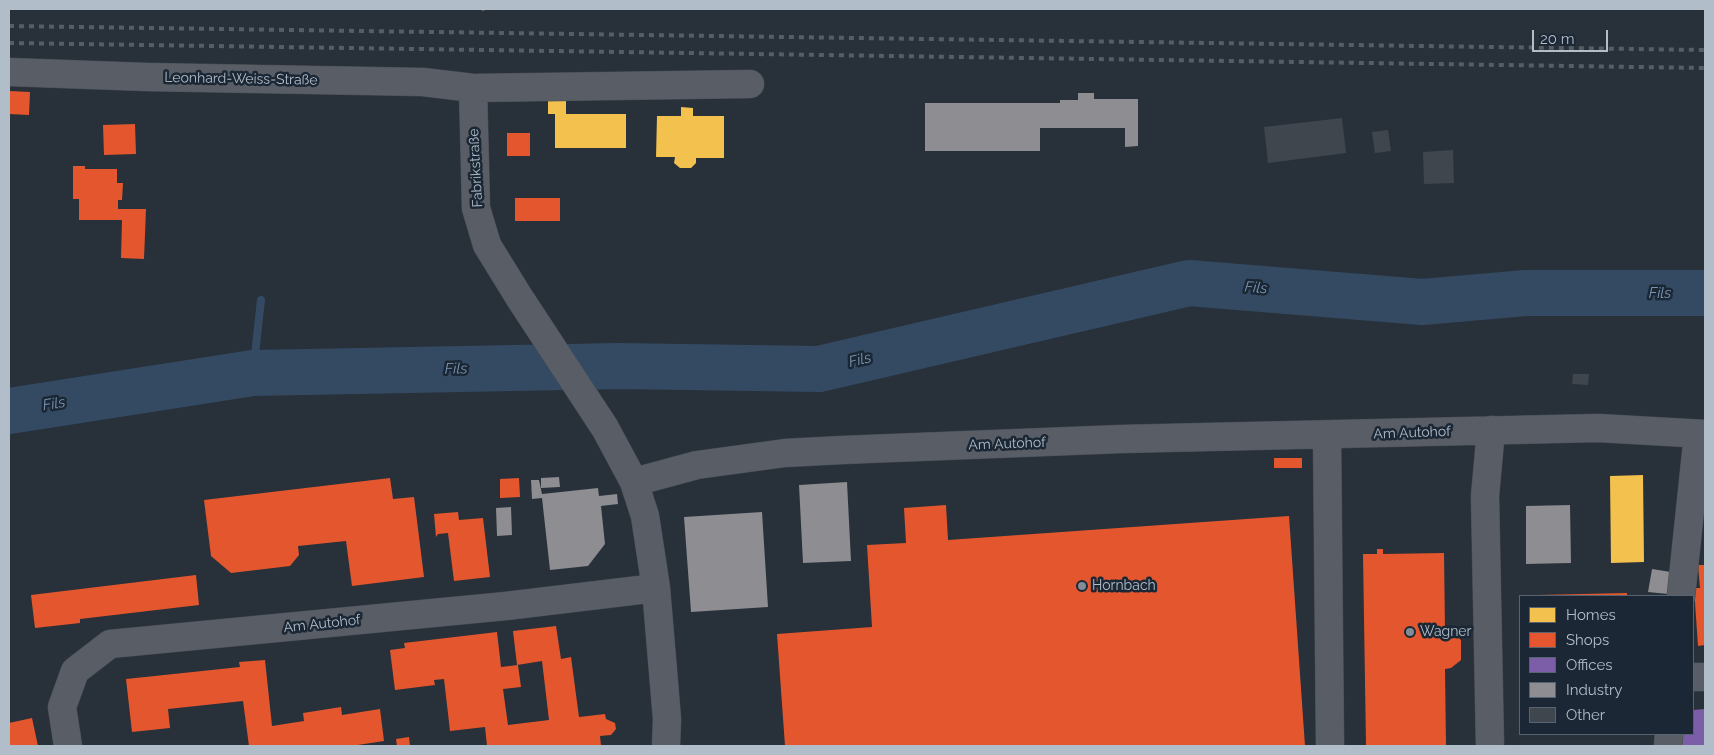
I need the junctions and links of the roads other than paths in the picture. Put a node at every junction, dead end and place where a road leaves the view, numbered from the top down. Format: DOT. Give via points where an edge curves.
graph roads {
  1 [pos="9,72"];
  2 [pos="750,84"];
  3 [pos="472,88"];
  4 [pos="1491,430"];
  5 [pos="1702,434"];
  6 [pos="1327,435"];
  7 [pos="634,482"];
  8 [pos="656,588"];
  9 [pos="1681,595"];
  10 [pos="68,746"];
  11 [pos="666,746"];
  12 [pos="1330,746"];
  13 [pos="1490,746"];
  1 -- 3 [label="street, Leonhard-Weiss-Straße" via="423,82"];
  2 -- 3 [label="street"];
  3 -- 7 [label="street, Fabrikstraße" via="476,208 487,245 605,428"];
  4 -- 5 [label="street, Am Autohof" via="1598,428"];
  4 -- 6 [label="street, Am Autohof"];
  4 -- 13 [label="street" via="1486,496"];
  5 -- 9 [label="street"];
  6 -- 7 [label="street, Am Autohof" via="1121,439 785,453 697,465"];
  6 -- 12 [label="street"];
  7 -- 8 [label="street" via="645,516"];
  8 -- 10 [label="street, Am Autohof" via="506,606 110,644 75,671 62,707"];
  8 -- 11 [label="street" via="667,719"];
}
